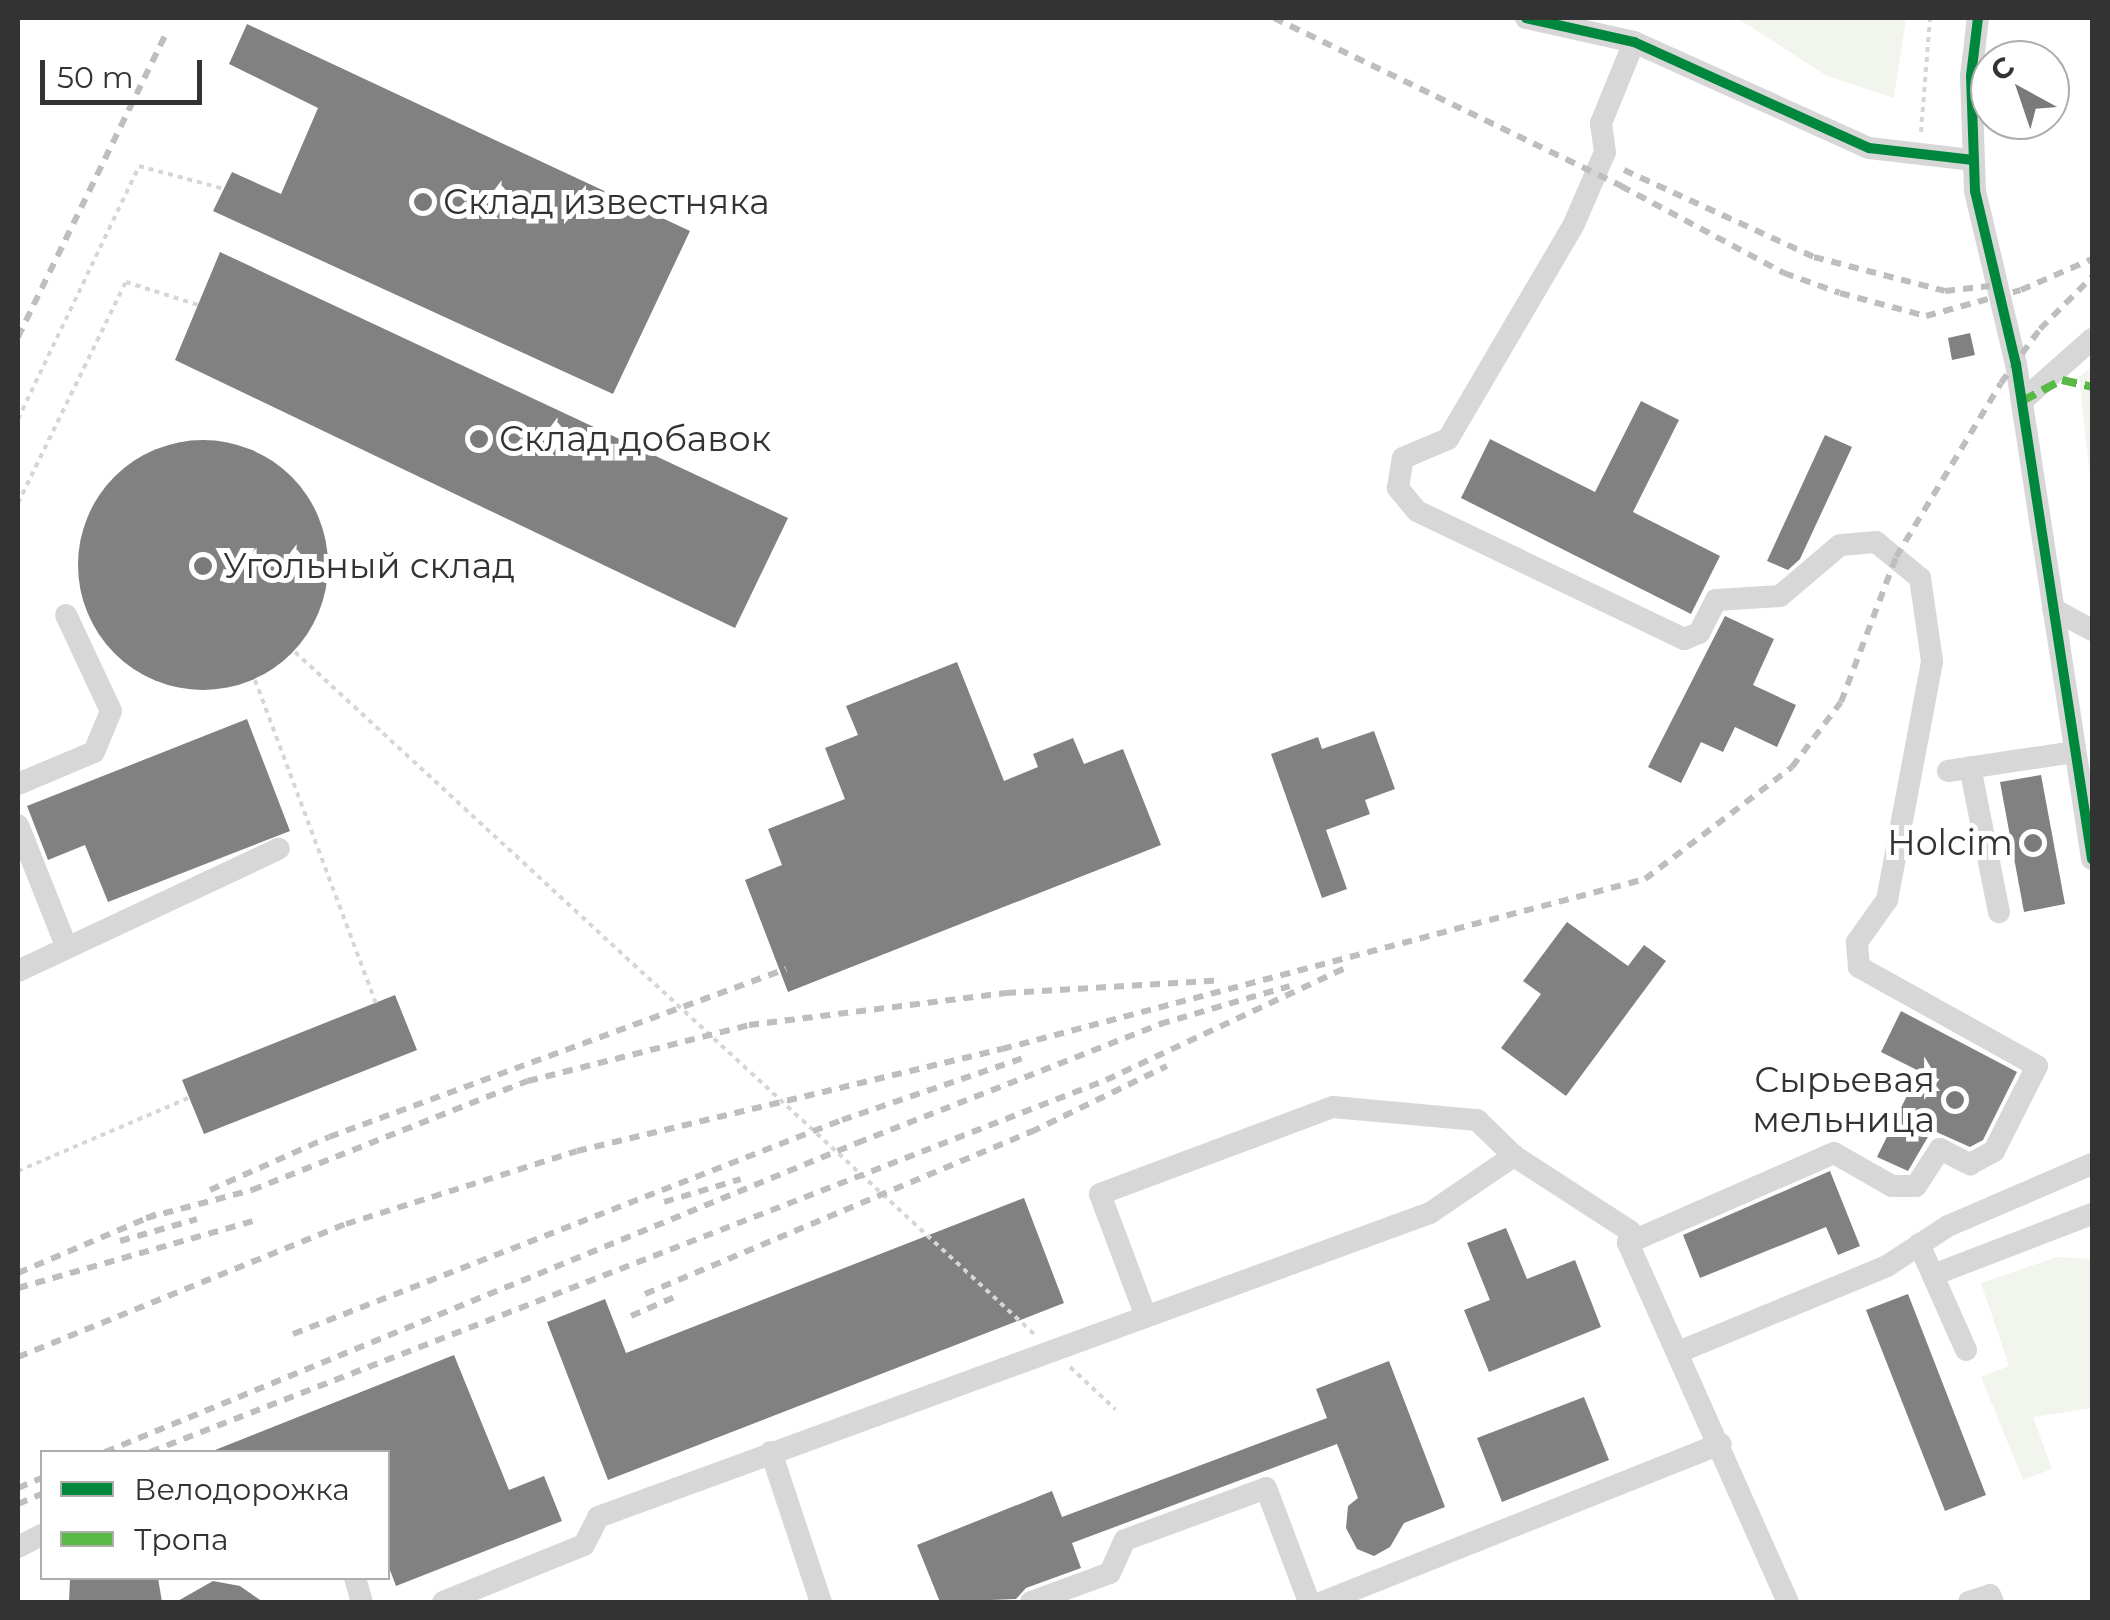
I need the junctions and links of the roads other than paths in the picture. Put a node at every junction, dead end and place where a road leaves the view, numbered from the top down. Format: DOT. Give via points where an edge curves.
graph roads {
  1 [pos="1526,18"];
  2 [pos="1978,18"];
  3 [pos="1634,42"];
  4 [pos="1972,160"];
  5 [pos="2092,339"];
  6 [pos="2022,401"];
  7 [pos="2053,609"];
  8 [pos="66,615"];
  9 [pos="2092,630"];
  10 [pos="2074,752"];
  11 [pos="18,784"];
  12 [pos="2088,810"];
  13 [pos="18,825"];
  14 [pos="278,849"];
  15 [pos="2092,859"];
  16 [pos="1998,912"];
  17 [pos="67,948"];
  18 [pos="18,970"];
  19 [pos="1514,1156"];
  20 [pos="2092,1164"];
  21 [pos="2092,1214"];
  22 [pos="1628,1242"];
  23 [pos="1919,1244"];
  24 [pos="1933,1275"];
  25 [pos="1146,1314"];
  26 [pos="1966,1350"];
  27 [pos="1681,1351"];
  28 [pos="1720,1444"];
  29 [pos="771,1452"];
  30 [pos="443,1602"];
  31 [pos="821,1602"];
  32 [pos="1032,1602"];
  33 [pos="1310,1602"];
  34 [pos="1323,1602"];
  35 [pos="1788,1602"];
  36 [pos="1969,1602"];
  37 [pos="1993,1602"];
  1 -- 3 [label="street"];
  2 -- 4 [label="street"];
  3 -- 4 [label="street" via="1869,148"];
  3 -- 22 [label="street" via="1601,122 1604,152 1574,224 1448,439 1403,458 1398,488 1417,511 1684,639 1699,633 1716,600 1780,596 1840,544 1876,542 1920,578 1932,660 1887,900 1857,942 1859,967 2037,1066 1994,1152 1970,1164 1940,1149 1916,1186 1892,1186 1834,1152"];
  4 -- 6 [label="street" via="1982,242"];
  5 -- 6 [label="street"];
  6 -- 7 [label="street"];
  7 -- 9 [label="street"];
  7 -- 10 [label="street"];
  8 -- 11 [label="street" via="111,711 94,752"];
  10 -- 12 [label="street"];
  10 -- 16 [label="street" via="1959,769"];
  12 -- 15 [label="street"];
  13 -- 17 [label="street"];
  14 -- 17 [label="street"];
  17 -- 18 [label="street"];
  19 -- 22 [label="street" via="1630,1230"];
  19 -- 25 [label="street" via="1430,1213"];
  19 -- 25 [label="street" via="1477,1120 1333,1107 1100,1194"];
  20 -- 23 [label="street"];
  21 -- 24 [label="street"];
  22 -- 27 [label="street"];
  23 -- 24 [label="street"];
  23 -- 27 [label="street" via="1887,1266"];
  24 -- 26 [label="street"];
  25 -- 29 [label="street"];
  27 -- 28 [label="street"];
  28 -- 34 [label="street"];
  28 -- 35 [label="street"];
  29 -- 30 [label="street" via="598,1517 584,1546"];
  29 -- 31 [label="street"];
  32 -- 33 [label="street" via="1110,1573 1124,1540 1266,1488"];
  36 -- 37 [label="street" via="1990,1595"];
}
